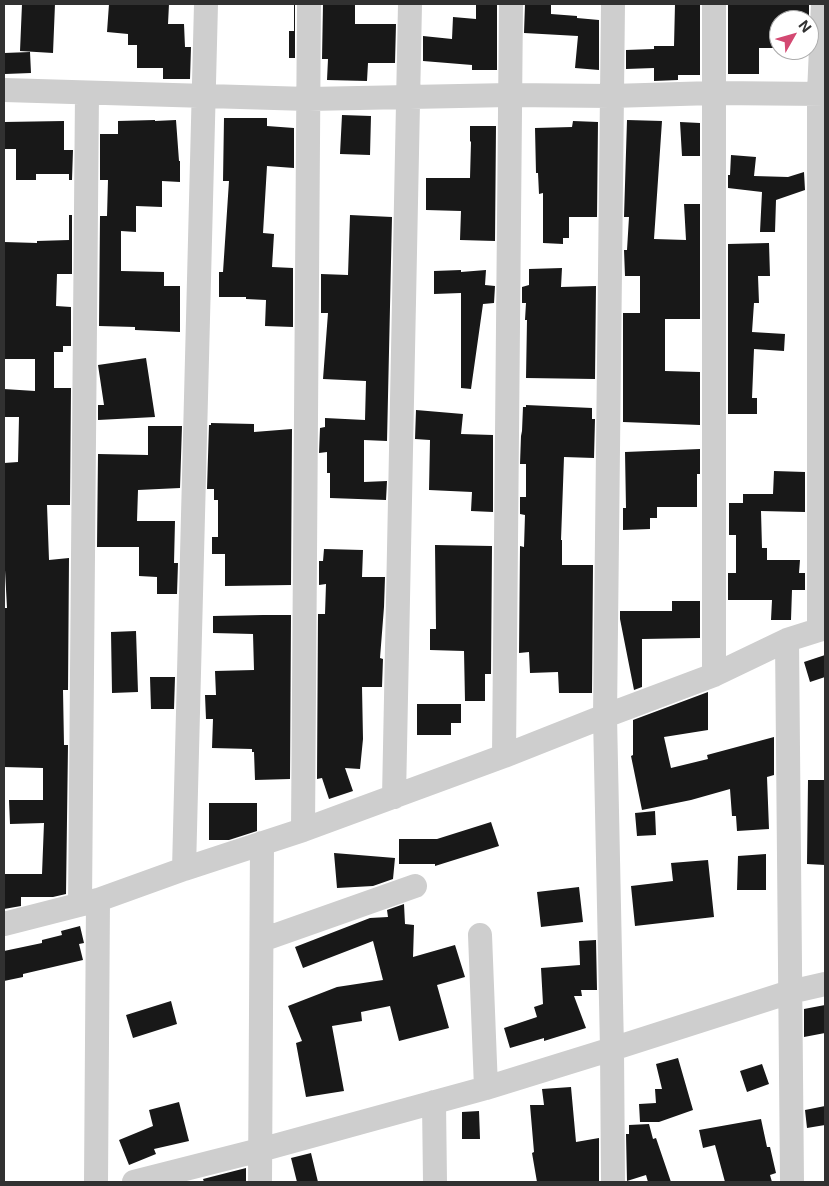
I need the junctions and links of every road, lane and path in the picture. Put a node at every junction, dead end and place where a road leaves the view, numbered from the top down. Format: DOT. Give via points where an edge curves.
graph roads {
  1 [pos="206,4"];
  2 [pos="309,4"];
  3 [pos="410,4"];
  4 [pos="511,4"];
  5 [pos="613,4"];
  6 [pos="714,4"];
  7 [pos="823,4"];
  8 [pos="4,90"];
  9 [pos="87,93"];
  10 [pos="714,93"];
  11 [pos="822,94"];
  12 [pos="510,95"];
  13 [pos="204,96"];
  14 [pos="611,96"];
  15 [pos="408,97"];
  16 [pos="308,99"];
  17 [pos="822,629"];
  18 [pos="787,640"];
  19 [pos="714,675"];
  20 [pos="605,716"];
  21 [pos="504,756"];
  22 [pos="394,796"];
  23 [pos="303,830"];
  24 [pos="262,843"];
  25 [pos="184,869"];
  26 [pos="415,886"];
  27 [pos="89,902"];
  28 [pos="4,924"];
  29 [pos="480,935"];
  30 [pos="262,940"];
  31 [pos="825,984"];
  32 [pos="790,992"];
  33 [pos="612,1049"];
  34 [pos="486,1088"];
  35 [pos="434,1102"];
  36 [pos="260,1150"];
  37 [pos="96,1182"];
  38 [pos="134,1182"];
  39 [pos="260,1182"];
  40 [pos="435,1182"];
  41 [pos="613,1182"];
  42 [pos="792,1182"];
  1 -- 13 [label="street"];
  2 -- 16 [label="street"];
  3 -- 15 [label="street"];
  4 -- 12 [label="street"];
  5 -- 14 [label="street"];
  6 -- 10 [label="street"];
  7 -- 11 [label="street"];
  8 -- 9 [label="street"];
  9 -- 13 [label="street"];
  9 -- 27 [label="street"];
  10 -- 11 [label="street"];
  10 -- 14 [label="street"];
  10 -- 19 [label="street"];
  11 -- 17 [label="street"];
  12 -- 14 [label="street"];
  12 -- 15 [label="street"];
  12 -- 21 [label="street"];
  13 -- 16 [label="street"];
  13 -- 25 [label="street"];
  14 -- 20 [label="street"];
  15 -- 16 [label="street"];
  15 -- 22 [label="street"];
  16 -- 23 [label="street"];
  17 -- 18 [label="street"];
  18 -- 19 [label="street"];
  18 -- 32 [label="street"];
  19 -- 20 [label="street"];
  20 -- 21 [label="street"];
  20 -- 33 [label="street"];
  21 -- 22 [label="street"];
  22 -- 23 [label="street"];
  23 -- 24 [label="street"];
  24 -- 25 [label="street"];
  24 -- 30 [label="street"];
  25 -- 27 [label="street"];
  26 -- 30 [label="street"];
  27 -- 28 [label="street"];
  27 -- 37 [label="street"];
  29 -- 34 [label="street"];
  30 -- 36 [label="street"];
  31 -- 32 [label="street"];
  32 -- 33 [label="street"];
  32 -- 42 [label="street"];
  33 -- 34 [label="street"];
  33 -- 41 [label="street"];
  34 -- 35 [label="street"];
  35 -- 36 [label="street"];
  35 -- 40 [label="street"];
  36 -- 38 [label="street"];
  36 -- 39 [label="street"];
}
